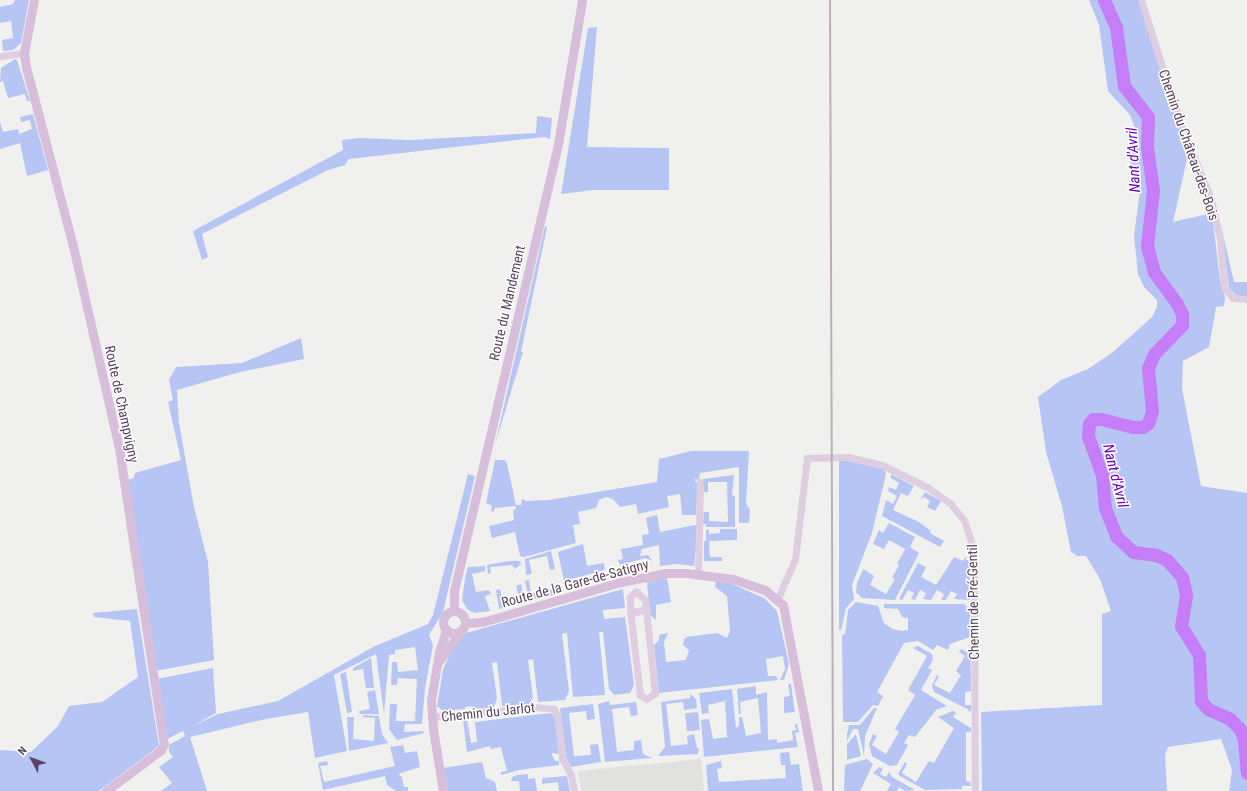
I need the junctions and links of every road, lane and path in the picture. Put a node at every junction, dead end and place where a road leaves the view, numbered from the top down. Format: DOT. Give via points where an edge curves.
graph roads {
  1 [pos="34,0"];
  2 [pos="582,0"];
  3 [pos="1141,0"];
  4 [pos="24,52"];
  5 [pos="0,56"];
  6 [pos="1247,299"];
  7 [pos="700,482"];
  8 [pos="698,575"];
  9 [pos="634,579"];
  10 [pos="636,591"];
  11 [pos="778,598"];
  12 [pos="646,608"];
  13 [pos="630,610"];
  14 [pos="454,611"];
  15 [pos="463,627"];
  16 [pos="446,630"];
  17 [pos="438,662"];
  18 [pos="432,717"];
  19 [pos="106,791"];
  20 [pos="443,791"];
  21 [pos="574,791"];
  22 [pos="818,791"];
  23 [pos="975,791"];
  1 -- 4 [label="street, Route de Champvigny"];
  2 -- 14 [label="street, Route du Mandement" via="552,173 454,590"];
  3 -- 6 [label="street, Chemin du Château-des-Bois" via="1179,120 1216,218 1224,286 1233,298"];
  4 -- 5 [label="street"];
  4 -- 19 [label="street, Route de Champvigny" via="74,246 119,448 164,744 161,750"];
  7 -- 8 [label="street"];
  8 -- 9 [label="street, Route de la Gare-de-Satigny" via="673,573"];
  8 -- 11 [label="street, Route de la Gare-de-Satigny" via="745,582"];
  9 -- 10 [label="street"];
  9 -- 15 [label="street, Route de la Gare-de-Satigny"];
  10 -- 12 [label="street" via="644,596"];
  10 -- 13 [label="street" via="630,597"];
  11 -- 22 [label="street" via="784,607"];
  11 -- 23 [label="street, Chemin de Pré-Gentil" via="795,559 807,458 848,457 882,464 927,487 950,503 964,520 974,551"];
  12 -- 13 [label="street" via="637,612"];
  12 -- 13 [label="street" via="655,693 647,699 640,695"];
  14 -- 15 [label="street" via="462,614"];
  14 -- 16 [label="street" via="444,618"];
  15 -- 16 [label="street" via="455,633"];
  15 -- 17 [label="street"];
  16 -- 17 [label="street"];
  17 -- 18 [label="street" via="432,695"];
  18 -- 20 [label="street"];
  18 -- 21 [label="street, Chemin du Jarlot" via="536,707 554,709 558,718 562,758 571,775"];
}
